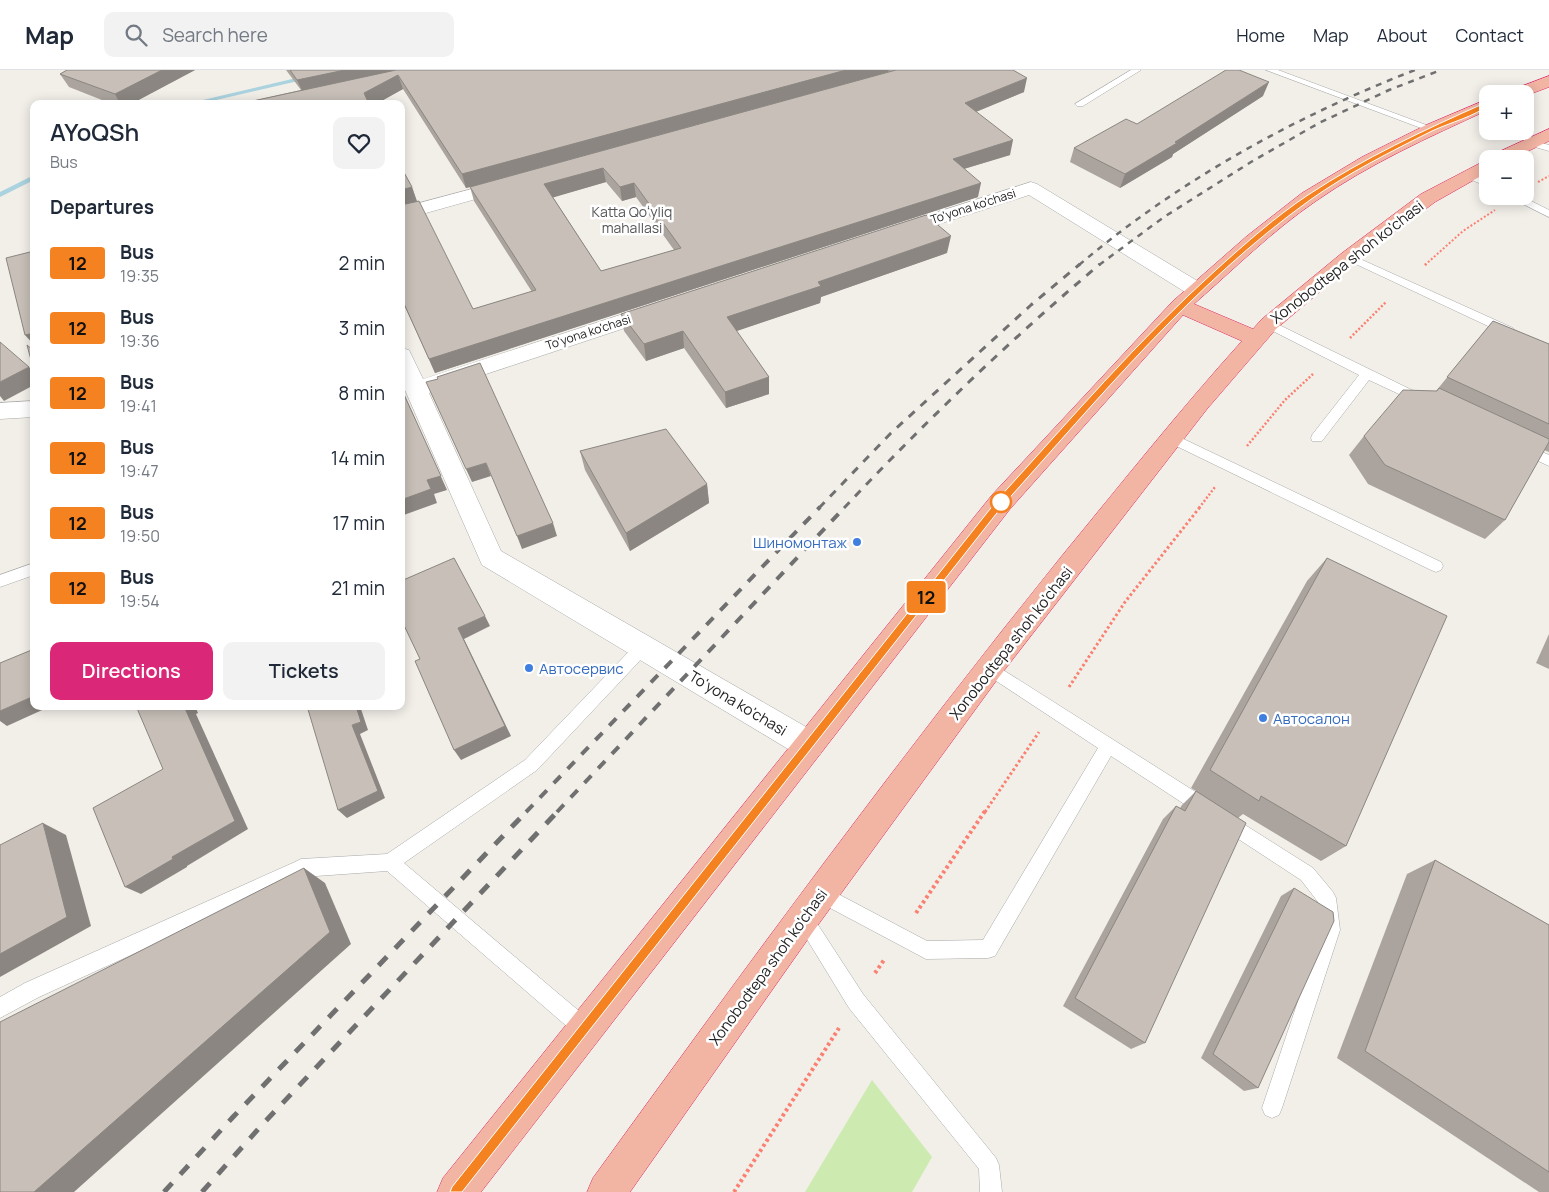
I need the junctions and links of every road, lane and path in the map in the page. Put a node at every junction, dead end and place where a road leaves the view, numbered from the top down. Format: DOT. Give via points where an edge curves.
graph roads {
  1 [pos="1137,70"];
  2 [pos="1270,70"];
  3 [pos="1549,81"];
  4 [pos="1534,87"];
  5 [pos="1080,104"];
  6 [pos="1479,108"];
  7 [pos="1432,129"];
  8 [pos="1549,134"];
  9 [pos="1531,143"];
  10 [pos="1549,148"];
  11 [pos="1517,150"];
  12 [pos="1479,176"];
  13 [pos="526,180"];
  14 [pos="1501,205"];
  15 [pos="1530,205"];
  16 [pos="405,213"];
  17 [pos="1549,214"];
  18 [pos="880,237"];
  19 [pos="1349,257"];
  20 [pos="1404,283"];
  21 [pos="1189,298"];
  22 [pos="672,305"];
  23 [pos="1262,331"];
  24 [pos="1522,337"];
  25 [pos="1331,357"];
  26 [pos="405,364"];
  27 [pos="1366,374"];
  28 [pos="416,389"];
  29 [pos="1427,402"];
  30 [pos="30,408"];
  31 [pos="0,411"];
  32 [pos="1171,438"];
  33 [pos="1317,438"];
  34 [pos="1514,444"];
  35 [pos="1549,460"];
  36 [pos="1230,467"];
  37 [pos="1436,566"];
  38 [pos="30,571"];
  39 [pos="0,581"];
  40 [pos="644,647"];
  41 [pos="990,668"];
  42 [pos="1054,710"];
  43 [pos="809,745"];
  44 [pos="1109,746"];
  45 [pos="390,862"];
  46 [pos="821,894"];
  47 [pos="803,917"];
  48 [pos="900,937"];
  49 [pos="856,1001"];
  50 [pos="0,1008"];
  51 [pos="585,1029"];
  52 [pos="1272,1108"];
  53 [pos="457,1192"];
  54 [pos="607,1192"];
  55 [pos="734,1192"];
  56 [pos="991,1192"];
  1 -- 5 [label="lane"];
  2 -- 7 [label="lane"];
  3 -- 4 [label="highway"];
  6 -- 7 [label="highway"];
  7 -- 21 [label="highway" via="1368,161 1309,198 1254,240"];
  8 -- 9 [label="highway"];
  9 -- 10 [label="lane"];
  9 -- 11 [label="highway"];
  12 -- 19 [label="highway, Xonobodtepa shoh ko'chasi" via="1428,198"];
  13 -- 16 [label="street"];
  14 -- 20 [label="path" via="1463,231"];
  15 -- 17 [label="lane"];
  18 -- 21 [label="street, To'yona ko'chasi" via="1031,188"];
  19 -- 20 [label="lane"];
  19 -- 23 [label="highway, Xonobodtepa shoh ko'chasi"];
  20 -- 24 [label="lane"];
  20 -- 25 [label="path"];
  21 -- 23 [label="highway"];
  21 -- 43 [label="highway" via="1096,395 1001,502"];
  22 -- 28 [label="street, To'yona ko'chasi"];
  23 -- 25 [label="lane"];
  23 -- 32 [label="highway, Xonobodtepa shoh ko'chasi"];
  25 -- 27 [label="lane"];
  25 -- 36 [label="path" via="1285,400"];
  26 -- 28 [label="street, To'yona ko'chasi"];
  27 -- 29 [label="lane"];
  27 -- 33 [label="lane"];
  28 -- 40 [label="street, To'yona ko'chasi" via="491,558"];
  30 -- 31 [label="street"];
  32 -- 36 [label="lane"];
  32 -- 41 [label="highway, Xonobodtepa shoh ko'chasi"];
  34 -- 35 [label="lane"];
  36 -- 37 [label="lane"];
  36 -- 42 [label="path" via="1125,602"];
  38 -- 39 [label="lane"];
  40 -- 43 [label="street, To'yona ko'chasi"];
  40 -- 45 [label="lane" via="531,765"];
  41 -- 42 [label="lane"];
  41 -- 46 [label="highway, Xonobodtepa shoh ko'chasi"];
  42 -- 44 [label="lane"];
  42 -- 48 [label="path"];
  43 -- 51 [label="highway"];
  44 -- 48 [label="lane" via="988,949 926,950"];
  44 -- 52 [label="lane" via="1307,874 1327,898 1331,930"];
  45 -- 50 [label="lane" via="301,868 32,990"];
  45 -- 51 [label="lane"];
  46 -- 47 [label="highway, Xonobodtepa shoh ko'chasi"];
  46 -- 48 [label="lane"];
  47 -- 49 [label="lane"];
  47 -- 54 [label="highway, Xonobodtepa shoh ko'chasi"];
  48 -- 49 [label="path"];
  49 -- 55 [label="path"];
  49 -- 56 [label="lane" via="989,1165"];
  51 -- 53 [label="highway"];
}
